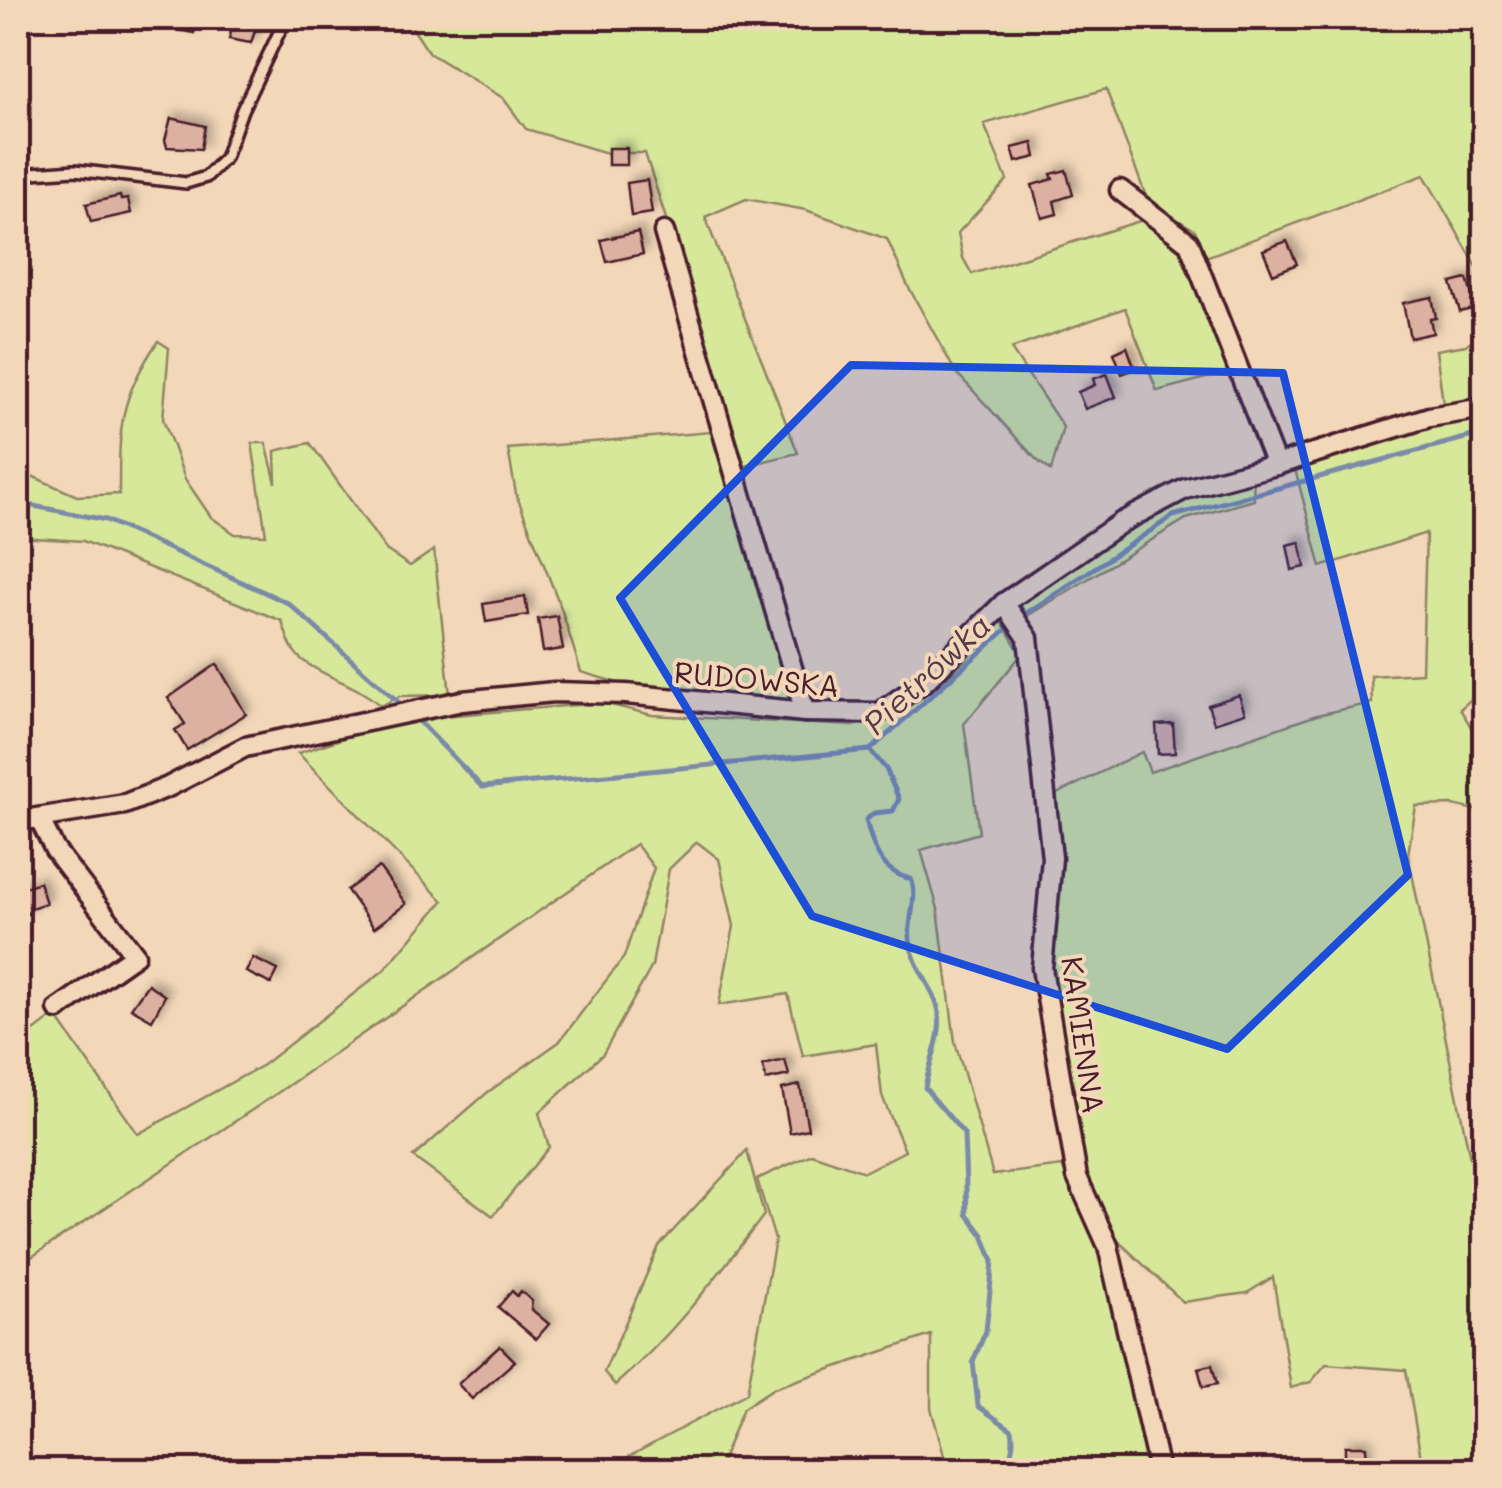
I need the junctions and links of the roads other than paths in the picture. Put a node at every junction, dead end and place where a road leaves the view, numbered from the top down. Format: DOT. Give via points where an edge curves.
graph roads {
  1 [pos="286,18"];
  2 [pos="18,174"];
  3 [pos="1120,190"];
  4 [pos="664,232"];
  5 [pos="1484,408"];
  6 [pos="1276,465"];
  7 [pos="1004,604"];
  8 [pos="806,712"];
  9 [pos="39,818"];
  10 [pos="18,821"];
  11 [pos="58,1009"];
  12 [pos="1159,1470"];
  1 -- 2 [label="lane" via="225,158 206,177 171,183 75,170"];
  3 -- 6 [label="street" via="1188,243"];
  4 -- 8 [label="street"];
  5 -- 6 [label="street, RUDOWSKA" via="1429,417"];
  6 -- 7 [label="street, RUDOWSKA" via="1185,489 1122,522"];
  7 -- 8 [label="street, RUDOWSKA" via="924,682 879,713"];
  7 -- 12 [label="street, KAMIENNA" via="1028,638 1052,858 1042,968 1077,1177 1108,1246"];
  8 -- 9 [label="street, RUDOWSKA" via="626,694 554,692 462,701 245,746 146,797"];
  9 -- 10 [label="street, RUDOWSKA"];
  9 -- 11 [label="street" via="55,850 135,955"];
}
